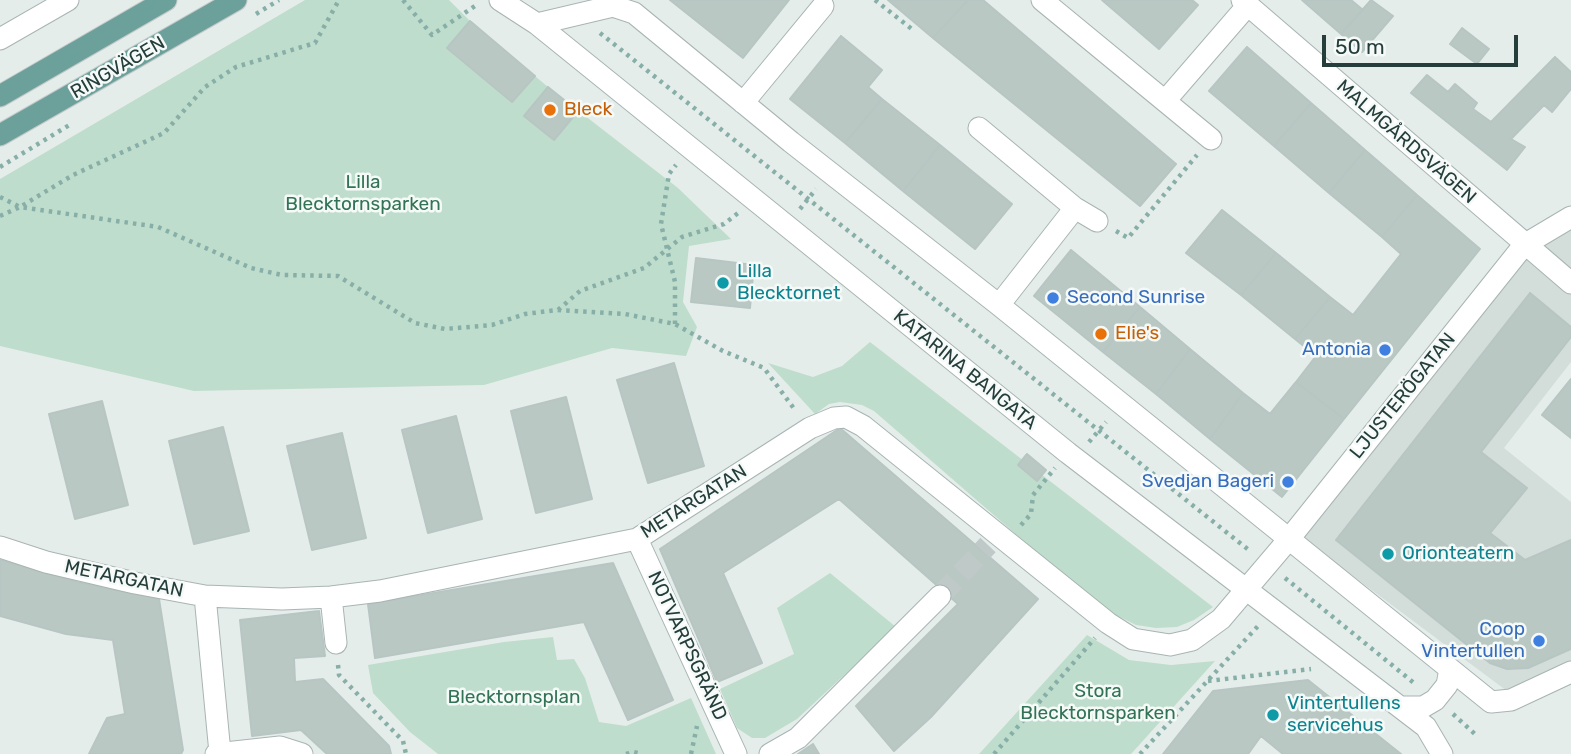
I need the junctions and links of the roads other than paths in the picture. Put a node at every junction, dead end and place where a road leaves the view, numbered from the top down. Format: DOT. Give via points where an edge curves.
graph roads {
  1 [pos="68,0"];
  2 [pos="166,0"];
  3 [pos="236,0"];
  4 [pos="500,0"];
  5 [pos="1042,0"];
  6 [pos="612,3"];
  7 [pos="1245,3"];
  8 [pos="823,6"];
  9 [pos="537,24"];
  10 [pos="0,39"];
  11 [pos="0,96"];
  12 [pos="1165,101"];
  13 [pos="743,103"];
  14 [pos="979,128"];
  15 [pos="0,135"];
  16 [pos="1210,139"];
  17 [pos="1075,208"];
  18 [pos="1571,217"];
  19 [pos="1097,221"];
  20 [pos="1524,244"];
  21 [pos="1571,283"];
  22 [pos="999,305"];
  23 [pos="638,539"];
  24 [pos="1289,539"];
  25 [pos="0,548"];
  26 [pos="1246,589"];
  27 [pos="205,596"];
  28 [pos="940,596"];
  29 [pos="331,597"];
  30 [pos="337,649"];
  31 [pos="1450,669"];
  32 [pos="1571,672"];
  33 [pos="1401,707"];
  34 [pos="218,754"];
  35 [pos="302,754"];
  36 [pos="736,754"];
  37 [pos="770,754"];
  38 [pos="1442,754"];
  1 -- 10 [label="street"];
  2 -- 11 [label="main road, RINGVÄGEN"];
  3 -- 15 [label="main road, RINGVÄGEN"];
  4 -- 9 [label="street, KATARINA BANGATA"];
  5 -- 12 [label="street"];
  6 -- 9 [label="street"];
  6 -- 13 [label="street" via="634,13"];
  7 -- 12 [label="street"];
  7 -- 20 [label="street, MALMGÅRDSVÄGEN"];
  8 -- 13 [label="street"];
  9 -- 26 [label="street, KATARINA BANGATA" via="1076,459"];
  12 -- 16 [label="street"];
  13 -- 22 [label="street"];
  14 -- 17 [label="street"];
  17 -- 19 [label="street"];
  17 -- 22 [label="street"];
  18 -- 20 [label="street, LJUSTERÖGATAN"];
  20 -- 21 [label="street, MALMGÅRDSVÄGEN"];
  20 -- 24 [label="street, LJUSTERÖGATAN"];
  22 -- 24 [label="street"];
  23 -- 26 [label="street, METARGATAN" via="810,428 846,417 1133,639 1170,645 1192,640 1221,619"];
  23 -- 29 [label="street, METARGATAN"];
  23 -- 36 [label="street, NOTVARPSGRÄND"];
  24 -- 26 [label="street, LJUSTERÖGATAN"];
  24 -- 31 [label="street"];
  25 -- 27 [label="street, METARGATAN"];
  26 -- 33 [label="street, KATARINA BANGATA"];
  27 -- 29 [label="street, METARGATAN"];
  27 -- 34 [label="street"];
  28 -- 37 [label="street" via="798,738"];
  29 -- 30 [label="street"];
  31 -- 32 [label="street" via="1491,702 1511,700"];
  31 -- 33 [label="street" via="1447,685 1435,700 1423,707"];
  33 -- 38 [label="street, KATARINA BANGATA" via="1429,730"];
  34 -- 35 [label="street" via="280,747"];
}
